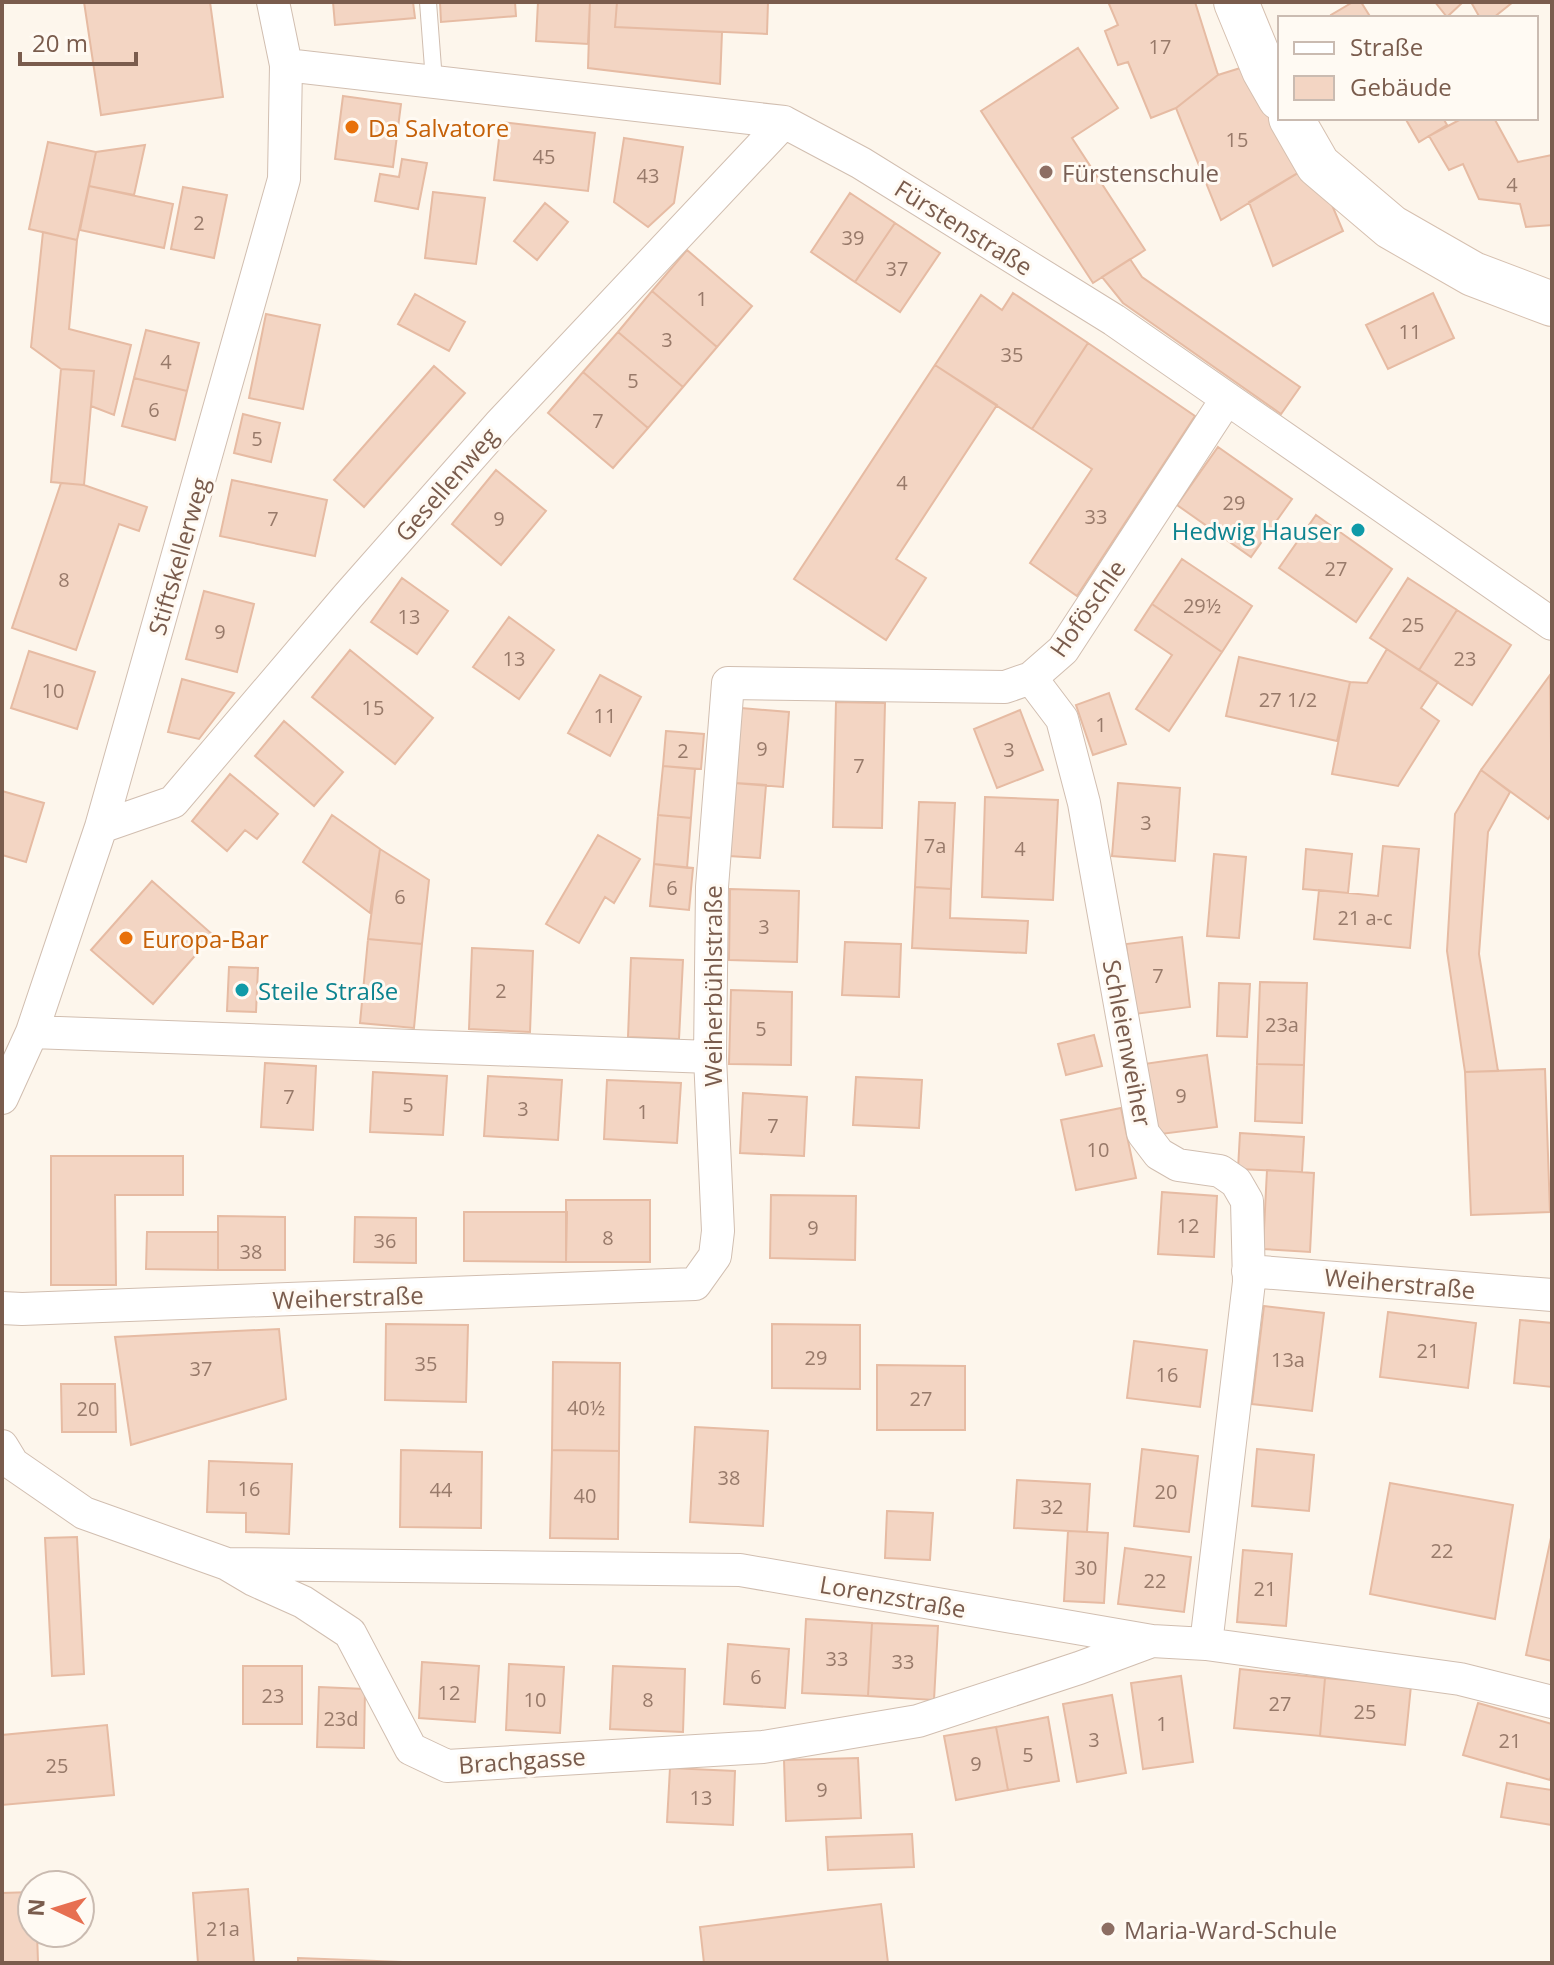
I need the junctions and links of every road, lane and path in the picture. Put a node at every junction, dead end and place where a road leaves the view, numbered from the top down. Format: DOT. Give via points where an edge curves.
graph roads {
  1 [pos="273,2"];
  2 [pos="428,2"];
  3 [pos="1236,2"];
  4 [pos="286,65"];
  5 [pos="434,81"];
  6 [pos="1278,94"];
  7 [pos="1292,120"];
  8 [pos="784,122"];
  9 [pos="1552,304"];
  10 [pos="1226,400"];
  11 [pos="1552,624"];
  12 [pos="1031,678"];
  13 [pos="728,683"];
  14 [pos="101,827"];
  15 [pos="32,1032"];
  16 [pos="710,1057"];
  17 [pos="2,1098"];
  18 [pos="1248,1271"];
  19 [pos="695,1284"];
  20 [pos="1552,1295"];
  21 [pos="2,1308"];
  22 [pos="2,1446"];
  23 [pos="227,1564"];
  24 [pos="1152,1641"];
  25 [pos="1206,1644"];
  26 [pos="1552,1702"];
  1 -- 4 [label="street, Stiftskellerweg"];
  2 -- 5 [label="lane"];
  3 -- 6 [label="street"];
  4 -- 5 [label="street, Fürstenstraße"];
  4 -- 14 [label="street, Stiftskellerweg" via="284,179"];
  5 -- 8 [label="street, Fürstenstraße"];
  7 -- 9 [label="street" via="1318,165 1391,227 1473,274"];
  8 -- 10 [label="street, Fürstenstraße" via="861,163 1114,320"];
  8 -- 14 [label="street, Gesellenweg" via="499,425 173,802"];
  10 -- 11 [label="street, Fürstenstraße"];
  10 -- 12 [label="street, Hoföschle" via="1063,650"];
  12 -- 13 [label="street, Hoföschle" via="1005,687"];
  12 -- 18 [label="street, Schleienweiher" via="1062,719 1084,803 1143,1133 1159,1154 1178,1165 1220,1171 1236,1182 1247,1201"];
  13 -- 16 [label="street, Weiherbühlstraße" via="712,887"];
  14 -- 15 [label="street, Stiftskellerweg"];
  15 -- 16 [label="street"];
  15 -- 17 [label="street, Stiftskellerweg"];
  16 -- 19 [label="street, Weiherbühlstraße" via="718,1231 715,1256"];
  18 -- 20 [label="street, Weiherstraße"];
  18 -- 25 [label="street, Schleienweiher"];
  19 -- 21 [label="street, Weiherstraße"];
  22 -- 23 [label="street, Brachgasse" via="13,1464 84,1513"];
  23 -- 24 [label="street, Lorenzstraße" via="740,1570"];
  23 -- 24 [label="street, Brachgasse" via="303,1602 350,1633 411,1749 447,1766 763,1747 918,1721"];
  24 -- 25 [label="street, Lorenzstraße"];
  25 -- 26 [label="street, Lorenzstraße" via="1460,1679"];
}
